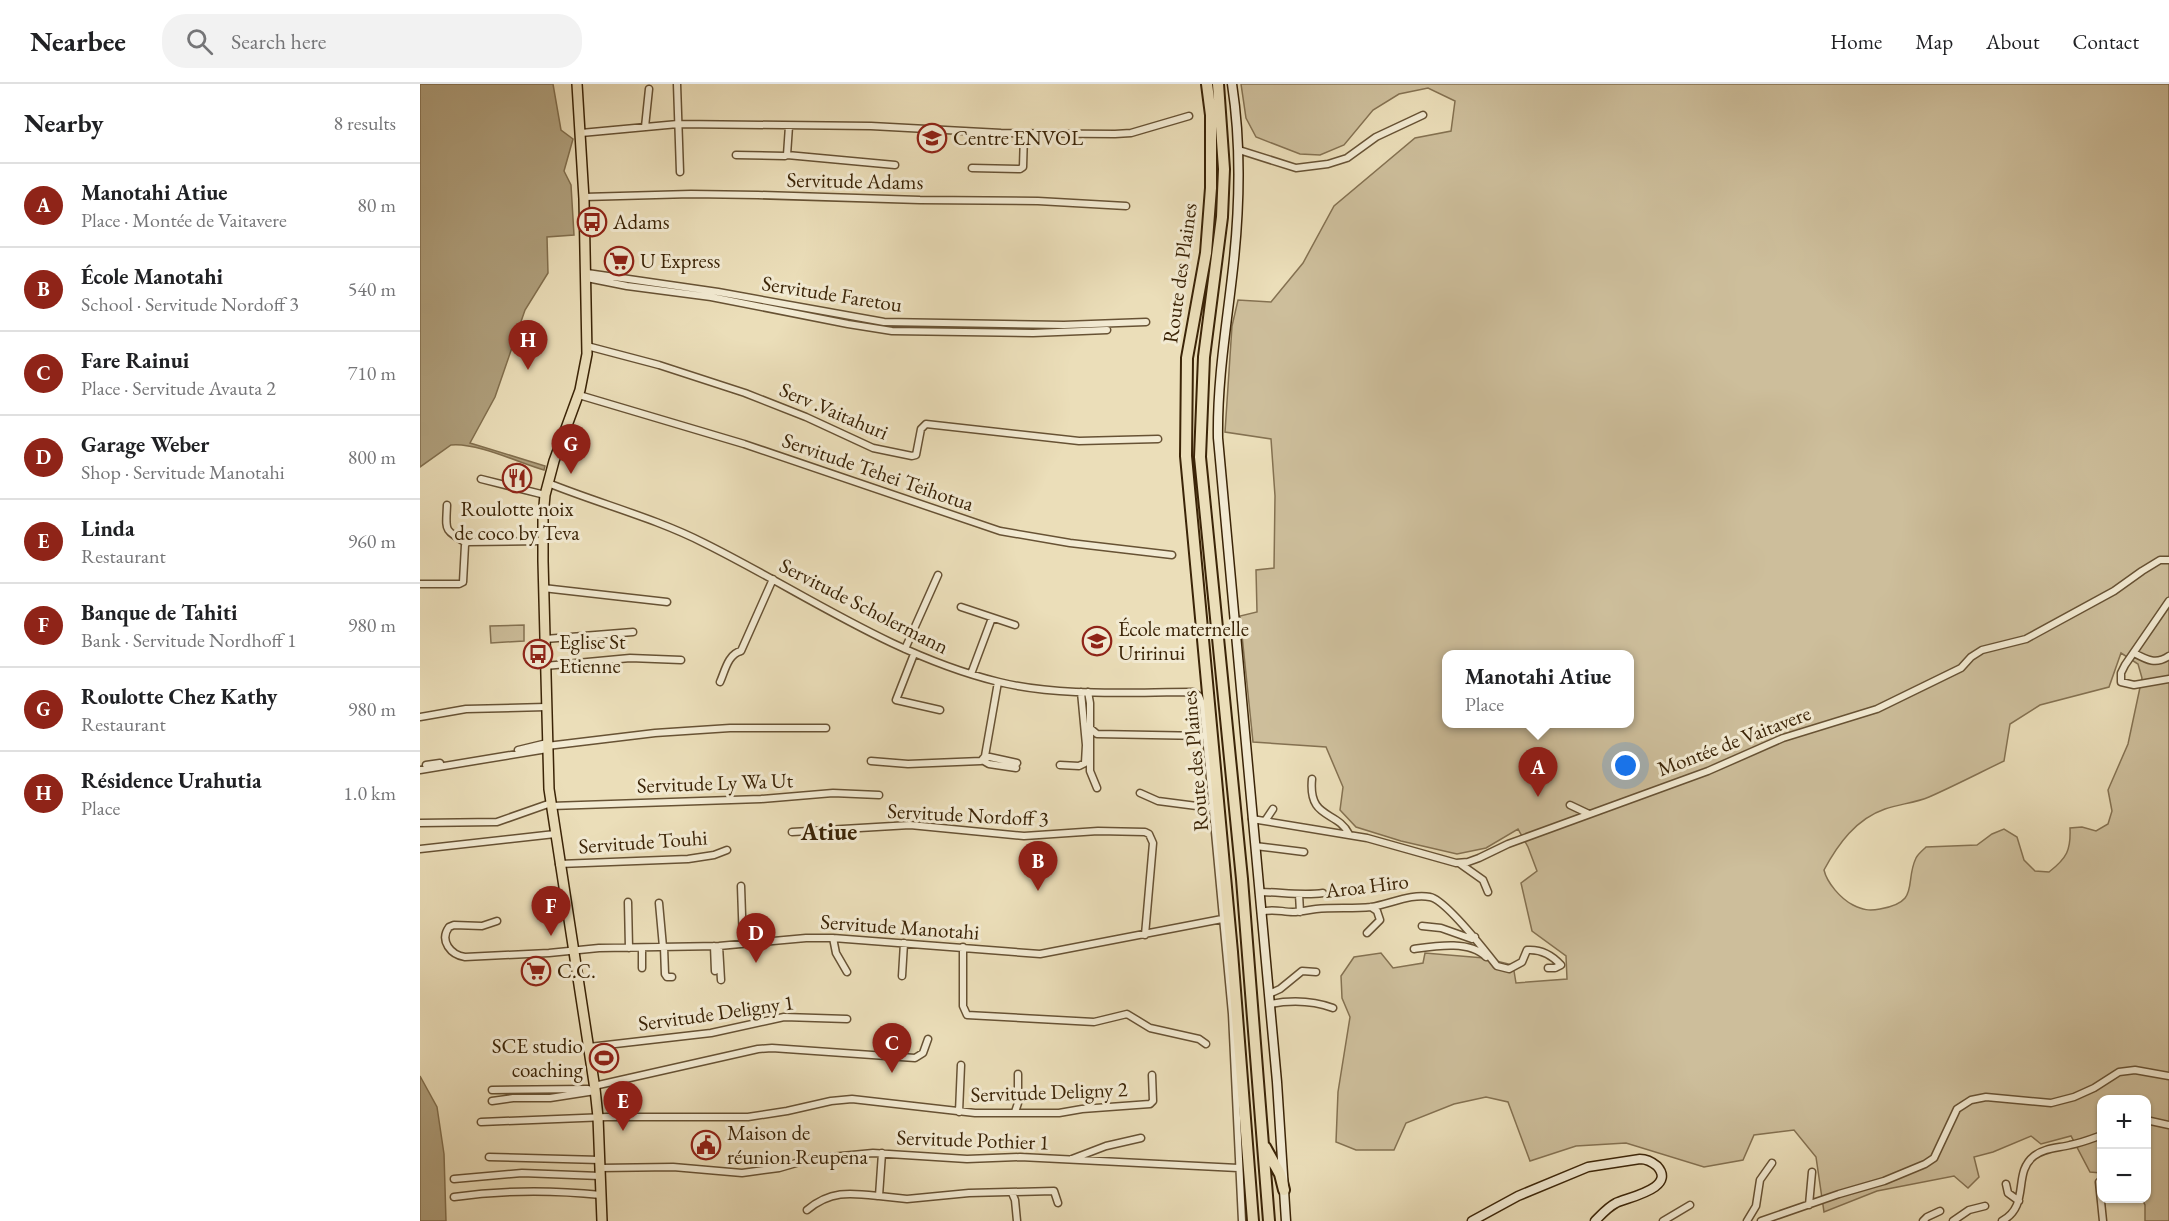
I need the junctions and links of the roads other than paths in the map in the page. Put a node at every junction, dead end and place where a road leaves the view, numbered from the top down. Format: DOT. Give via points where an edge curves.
graph roads {
  1 [pos="577,84"];
  2 [pos="677,84"];
  3 [pos="1207,84"];
  4 [pos="1218,84"];
  5 [pos="1232,84"];
  6 [pos="649,89"];
  7 [pos="1423,115"];
  8 [pos="1189,116"];
  9 [pos="678,124"];
  10 [pos="789,126"];
  11 [pos="645,127"];
  12 [pos="581,133"];
  13 [pos="1024,134"];
  14 [pos="1239,150"];
  15 [pos="736,155"];
  16 [pos="787,155"];
  17 [pos="895,165"];
  18 [pos="972,168"];
  19 [pos="680,172"];
  20 [pos="584,196"];
  21 [pos="1126,206"];
  22 [pos="587,276"];
  23 [pos="1146,322"];
  24 [pos="1107,330"];
  25 [pos="587,346"];
  26 [pos="579,395"];
  27 [pos="1158,439"];
  28 [pos="481,479"];
  29 [pos="548,483"];
  30 [pos="545,495"];
  31 [pos="447,505"];
  32 [pos="543,541"];
  33 [pos="466,543"];
  34 [pos="1172,555"];
  35 [pos="2169,560"];
  36 [pos="938,575"];
  37 [pos="773,579"];
  38 [pos="420,584"];
  39 [pos="543,588"];
  40 [pos="667,602"];
  41 [pos="2169,602"];
  42 [pos="961,608"];
  43 [pos="992,618"];
  44 [pos="1015,625"];
  45 [pos="633,632"];
  46 [pos="545,639"];
  47 [pos="904,649"];
  48 [pos="2134,653"];
  49 [pos="914,654"];
  50 [pos="2169,656"];
  51 [pos="681,660"];
  52 [pos="545,666"];
  53 [pos="971,674"];
  54 [pos="2169,679"];
  55 [pos="720,682"];
  56 [pos="998,682"];
  57 [pos="1085,692"];
  58 [pos="546,707"];
  59 [pos="940,710"];
  60 [pos="420,717"];
  61 [pos="826,728"];
  62 [pos="1090,729"];
  63 [pos="1206,736"];
  64 [pos="547,746"];
  65 [pos="984,758"];
  66 [pos="871,761"];
  67 [pos="426,765"];
  68 [pos="1060,765"];
  69 [pos="1016,766"];
  70 [pos="420,770"];
  71 [pos="1312,778"];
  72 [pos="1097,788"];
  73 [pos="1140,793"];
  74 [pos="879,795"];
  75 [pos="551,805"];
  76 [pos="1570,805"];
  77 [pos="1212,808"];
  78 [pos="1273,809"];
  79 [pos="1590,815"];
  80 [pos="1252,819"];
  81 [pos="1265,821"];
  82 [pos="420,823"];
  83 [pos="792,832"];
  84 [pos="555,834"];
  85 [pos="1349,834"];
  86 [pos="1255,846"];
  87 [pos="420,849"];
  88 [pos="727,850"];
  89 [pos="1304,852"];
  90 [pos="1459,863"];
  91 [pos="559,864"];
  92 [pos="741,886"];
  93 [pos="1259,892"];
  94 [pos="1488,892"];
  95 [pos="1323,893"];
  96 [pos="1299,894"];
  97 [pos="628,902"];
  98 [pos="658,903"];
  99 [pos="1371,906"];
  100 [pos="1261,912"];
  101 [pos="1300,912"];
  102 [pos="1222,919"];
  103 [pos="497,921"];
  104 [pos="1422,926"];
  105 [pos="1366,933"];
  106 [pos="1145,935"];
  107 [pos="1475,937"];
  108 [pos="833,938"];
  109 [pos="904,943"];
  110 [pos="742,944"];
  111 [pos="716,946"];
  112 [pos="663,947"];
  113 [pos="963,947"];
  114 [pos="629,948"];
  115 [pos="642,948"];
  116 [pos="1414,949"];
  117 [pos="573,950"];
  118 [pos="642,968"];
  119 [pos="1548,968"];
  120 [pos="1509,969"];
  121 [pos="715,971"];
  122 [pos="848,972"];
  123 [pos="1316,972"];
  124 [pos="902,976"];
  125 [pos="672,977"];
  126 [pos="721,980"];
  127 [pos="1269,994"];
  128 [pos="1270,1004"];
  129 [pos="1333,1008"];
  130 [pos="847,1019"];
  131 [pos="928,1039"];
  132 [pos="1206,1044"];
  133 [pos="589,1047"];
  134 [pos="961,1065"];
  135 [pos="1018,1074"];
  136 [pos="1152,1075"];
  137 [pos="2169,1076"];
  138 [pos="595,1089"];
  139 [pos="492,1090"];
  140 [pos="492,1101"];
  141 [pos="959,1112"];
  142 [pos="1015,1112"];
  143 [pos="598,1117"];
  144 [pos="2151,1121"];
  145 [pos="481,1122"];
  146 [pos="2169,1125"];
  147 [pos="2097,1137"];
  148 [pos="1141,1138"];
  149 [pos="1263,1143"];
  150 [pos="882,1153"];
  151 [pos="489,1157"];
  152 [pos="1069,1160"];
  153 [pos="1772,1163"];
  154 [pos="1238,1167"];
  155 [pos="600,1168"];
  156 [pos="1812,1172"];
  157 [pos="454,1179"];
  158 [pos="2007,1184"];
  159 [pos="1284,1190"];
  160 [pos="1012,1193"];
  161 [pos="601,1195"];
  162 [pos="879,1196"];
  163 [pos="454,1197"];
  164 [pos="2019,1201"];
  165 [pos="1058,1203"];
  166 [pos="2101,1203"];
  167 [pos="1690,1205"];
  168 [pos="1809,1205"];
  169 [pos="1985,1206"];
  170 [pos="807,1209"];
  171 [pos="1940,1210"];
  172 [pos="602,1221"];
  173 [pos="1017,1221"];
  174 [pos="1242,1221"];
  175 [pos="1253,1221"];
  176 [pos="1269,1221"];
  177 [pos="1286,1221"];
  178 [pos="1472,1221"];
  179 [pos="1595,1221"];
  180 [pos="1663,1221"];
  181 [pos="1747,1221"];
  182 [pos="1761,1221"];
  183 [pos="1923,1221"];
  184 [pos="1953,1221"];
  185 [pos="2002,1221"];
  186 [pos="2103,1221"];
  1 -- 12 [label="main road"];
  2 -- 9 [label="street"];
  3 -- 175 [label="highway, Route des Plaines" via="1211,189 1206,253 1187,358 1186,456"];
  4 -- 149 [label="highway, Route des Plaines" via="1224,169 1222,217 1203,357 1200,457 1242,879"];
  5 -- 14 [label="main road"];
  6 -- 11 [label="street"];
  7 -- 14 [label="street" via="1376,137 1347,158 1328,164 1296,168"];
  8 -- 13 [label="street" via="1131,133"];
  9 -- 10 [label="street"];
  9 -- 11 [label="street"];
  9 -- 19 [label="street"];
  10 -- 13 [label="street"];
  10 -- 16 [label="street"];
  11 -- 12 [label="street"];
  12 -- 20 [label="main road"];
  13 -- 18 [label="street" via="1020,169"];
  14 -- 80 [label="main road" via="1238,212 1220,376 1218,438"];
  15 -- 16 [label="street"];
  16 -- 17 [label="street"];
  20 -- 21 [label="street, Servitude Adams" via="758,195"];
  20 -- 22 [label="main road"];
  22 -- 23 [label="street, Servitude Faretou" via="718,292 884,322"];
  22 -- 24 [label="street, Servitude Faretou" via="875,329 1033,333"];
  22 -- 25 [label="main road"];
  25 -- 26 [label="main road"];
  25 -- 27 [label="street, Serv .Vaitahuri" via="745,393 873,448 912,456 916,455 924,424 1078,441"];
  26 -- 29 [label="main road"];
  26 -- 34 [label="street, Servitude Tehei Teihotua" via="744,444 1000,531"];
  28 -- 30 [label="street"];
  29 -- 30 [label="main road"];
  29 -- 37 [label="street, Servitude Scholermann" via="671,528"];
  30 -- 32 [label="main road"];
  31 -- 33 [label="street" via="448,532"];
  32 -- 33 [label="street"];
  32 -- 39 [label="main road"];
  33 -- 38 [label="street" via="464,582"];
  35 -- 79 [label="street, Montée de Vaitavere" via="2160,560 2114,591 2026,639 1982,650 1961,668 1877,709 1765,745"];
  36 -- 47 [label="street"];
  37 -- 47 [label="street, Servitude Scholermann"];
  37 -- 55 [label="street" via="741,651 730,658"];
  39 -- 40 [label="street"];
  39 -- 46 [label="main road"];
  41 -- 48 [label="street"];
  42 -- 43 [label="street"];
  43 -- 44 [label="street"];
  43 -- 53 [label="street"];
  45 -- 46 [label="street"];
  46 -- 52 [label="main road"];
  47 -- 49 [label="street, Servitude Scholermann"];
  48 -- 50 [label="street" via="2149,661"];
  48 -- 54 [label="street" via="2121,673 2121,682 2134,685"];
  49 -- 53 [label="street, Servitude Scholermann"];
  49 -- 59 [label="street" via="896,700"];
  51 -- 52 [label="street" via="630,657"];
  52 -- 58 [label="main road"];
  53 -- 56 [label="street, Servitude Scholermann"];
  56 -- 57 [label="street, Servitude Scholermann"];
  56 -- 65 [label="street"];
  57 -- 62 [label="street"];
  57 -- 63 [label="street, Servitude Scholermann" via="1193,692 1203,706"];
  57 -- 68 [label="street" via="1085,763"];
  58 -- 60 [label="street" via="466,708"];
  58 -- 64 [label="main road"];
  61 -- 64 [label="street" via="730,728"];
  62 -- 63 [label="street" via="1096,734"];
  62 -- 72 [label="street" via="1090,771"];
  63 -- 77 [label="street"];
  64 -- 67 [label="street"];
  64 -- 70 [label="street"];
  64 -- 75 [label="main road"];
  65 -- 66 [label="street" via="908,764"];
  65 -- 69 [label="street" via="990,764"];
  71 -- 85 [label="street" via="1318,808"];
  73 -- 77 [label="street" via="1158,801"];
  74 -- 75 [label="street, Servitude Ly Wa Ut" via="833,793"];
  75 -- 82 [label="street, Servitude Ly Wa Ut" via="497,822"];
  75 -- 84 [label="main road"];
  76 -- 79 [label="street"];
  77 -- 102 [label="street"];
  78 -- 81 [label="street"];
  79 -- 90 [label="street, Montée de Vaitavere"];
  80 -- 81 [label="street"];
  80 -- 86 [label="main road"];
  81 -- 85 [label="street"];
  83 -- 106 [label="street, Servitude Nordoff 3" via="910,825 1024,836 1145,832 1153,843"];
  84 -- 87 [label="street"];
  84 -- 91 [label="main road"];
  85 -- 90 [label="street"];
  86 -- 89 [label="street"];
  86 -- 93 [label="main road"];
  88 -- 91 [label="street, Servitude Touhi" via="688,859"];
  90 -- 94 [label="street" via="1483,880"];
  91 -- 117 [label="main road"];
  92 -- 110 [label="street"];
  93 -- 96 [label="street"];
  93 -- 100 [label="main road"];
  95 -- 96 [label="street"];
  96 -- 101 [label="street"];
  97 -- 114 [label="street"];
  98 -- 112 [label="street"];
  99 -- 101 [label="street, Aroa Hiro"];
  99 -- 105 [label="street" via="1380,920"];
  99 -- 107 [label="street, Aroa Hiro" via="1430,897 1438,900"];
  100 -- 101 [label="street, Aroa Hiro"];
  100 -- 127 [label="main road"];
  102 -- 106 [label="street, Servitude Manotahi"];
  102 -- 154 [label="street" via="1232,1014"];
  103 -- 117 [label="street, Servitude Manotahi" via="482,926 449,927 447,945 455,955 478,956"];
  104 -- 107 [label="street"];
  106 -- 113 [label="street, Servitude Manotahi" via="1040,954"];
  107 -- 120 [label="street, Aroa Hiro" via="1497,966"];
  108 -- 109 [label="street, Servitude Manotahi"];
  108 -- 110 [label="street, Servitude Manotahi"];
  108 -- 122 [label="street" via="836,953"];
  109 -- 113 [label="street, Servitude Manotahi"];
  109 -- 124 [label="street"];
  110 -- 111 [label="street, Servitude Manotahi"];
  111 -- 112 [label="street, Servitude Manotahi"];
  111 -- 121 [label="street"];
  111 -- 126 [label="street"];
  112 -- 115 [label="street, Servitude Manotahi"];
  112 -- 125 [label="street" via="665,974"];
  113 -- 132 [label="street" via="963,1006 967,1015 1094,1022 1127,1014 1150,1028"];
  114 -- 115 [label="street, Servitude Manotahi"];
  114 -- 117 [label="street, Servitude Manotahi"];
  115 -- 118 [label="street"];
  116 -- 120 [label="street" via="1445,946 1480,950 1499,972"];
  117 -- 133 [label="main road"];
  119 -- 120 [label="street" via="1561,965 1537,949 1527,950 1522,962"];
  123 -- 127 [label="street" via="1302,971"];
  127 -- 128 [label="main road"];
  128 -- 129 [label="street" via="1316,1003"];
  128 -- 159 [label="main road"];
  130 -- 133 [label="street, Servitude Deligny 1" via="784,1017 711,1032"];
  131 -- 138 [label="street" via="923,1053 915,1058 758,1049"];
  133 -- 138 [label="main road"];
  134 -- 141 [label="street"];
  135 -- 142 [label="street"];
  136 -- 142 [label="street, Servitude Deligny 2" via="1150,1104 1059,1113"];
  137 -- 168 [label="street" via="2135,1070 2119,1072 2094,1088 2051,1103 1986,1097 1971,1100 1957,1109 1934,1158 1925,1164"];
  138 -- 139 [label="street"];
  138 -- 140 [label="street" via="550,1098"];
  138 -- 143 [label="main road"];
  141 -- 142 [label="street, Servitude Deligny 2"];
  141 -- 143 [label="street, Servitude Deligny 2" via="852,1099 748,1117"];
  143 -- 145 [label="street, Servitude Deligny 2"];
  143 -- 155 [label="main road"];
  144 -- 146 [label="street"];
  147 -- 164 [label="street" via="2032,1157 2022,1178"];
  148 -- 152 [label="street"];
  149 -- 159 [label="highway"];
  149 -- 176 [label="highway, Route des Plaines"];
  150 -- 152 [label="street, Servitude Pothier 1"];
  150 -- 155 [label="street, Servitude Pothier 1" via="810,1158 779,1168 742,1173 673,1167"];
  150 -- 162 [label="street"];
  151 -- 155 [label="street"];
  152 -- 154 [label="street, Servitude Pothier 1"];
  153 -- 181 [label="street" via="1760,1180 1756,1206"];
  154 -- 174 [label="street"];
  155 -- 157 [label="street"];
  155 -- 161 [label="main road"];
  156 -- 168 [label="street"];
  158 -- 164 [label="street" via="2008,1193"];
  159 -- 177 [label="main road"];
  160 -- 162 [label="street"];
  160 -- 165 [label="street" via="1054,1191"];
  160 -- 173 [label="street"];
  161 -- 163 [label="street" via="545,1191"];
  161 -- 172 [label="main road"];
  162 -- 170 [label="street" via="844,1193"];
  164 -- 185 [label="street" via="2012,1215"];
  166 -- 186 [label="street"];
  167 -- 180 [label="street"];
  168 -- 182 [label="street"];
  169 -- 184 [label="street" via="1969,1209"];
  171 -- 183 [label="street"];
  178 -- 179 [label="main road" via="1518,1196 1588,1167 1640,1159 1648,1159 1658,1167 1662,1175 1656,1187 1614,1203"];
}
